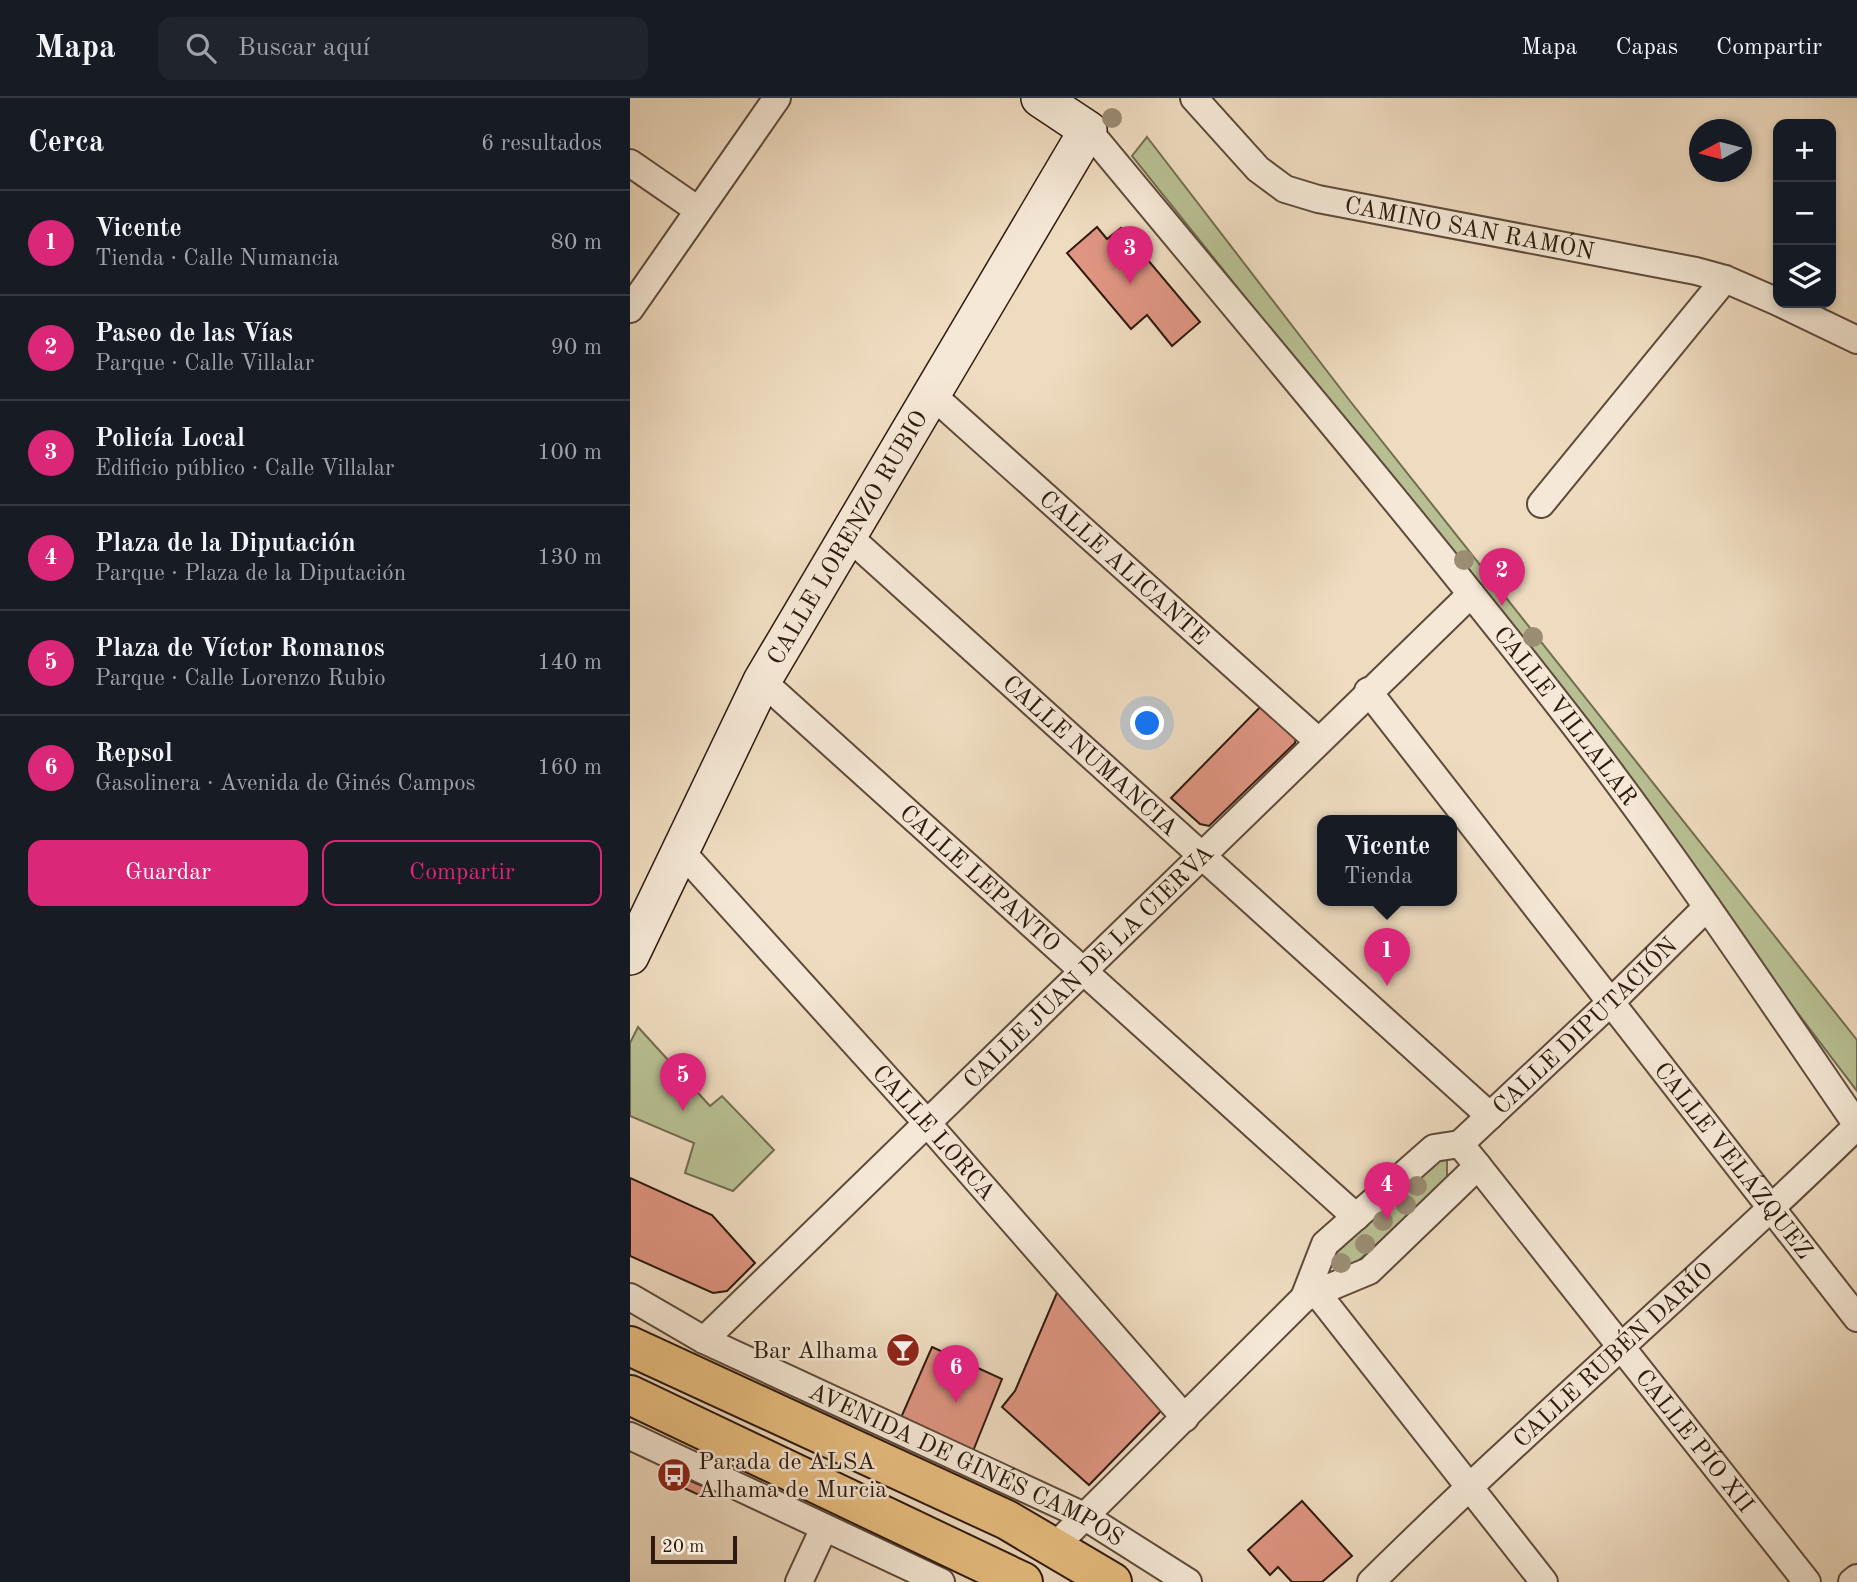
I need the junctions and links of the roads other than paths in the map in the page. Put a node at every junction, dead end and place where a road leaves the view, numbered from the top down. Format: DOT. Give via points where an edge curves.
graph roads {
  1 [pos="777,98"];
  2 [pos="1040,98"];
  3 [pos="1194,98"];
  4 [pos="1088,130"];
  5 [pos="630,163"];
  6 [pos="698,210"];
  7 [pos="1724,279"];
  8 [pos="1773,299"];
  9 [pos="1791,308"];
  10 [pos="630,309"];
  11 [pos="1857,340"];
  12 [pos="930,393"];
  13 [pos="1541,504"];
  14 [pos="848,536"];
  15 [pos="1471,594"];
  16 [pos="762,681"];
  17 [pos="1368,691"];
  18 [pos="1318,741"];
  19 [pos="680,850"];
  20 [pos="1203,855"];
  21 [pos="1707,907"];
  22 [pos="630,956"];
  23 [pos="1084,970"];
  24 [pos="1612,1001"];
  25 [pos="1490,1116"];
  26 [pos="927,1123"];
  27 [pos="1857,1125"];
  28 [pos="1460,1144"];
  29 [pos="1478,1166"];
  30 [pos="1773,1208"];
  31 [pos="1356,1217"];
  32 [pos="1310,1296"];
  33 [pos="630,1297"];
  34 [pos="1857,1318"];
  35 [pos="704,1340"];
  36 [pos="630,1346"];
  37 [pos="1621,1346"];
  38 [pos="630,1395"];
  39 [pos="1185,1418"];
  40 [pos="630,1436"];
  41 [pos="1470,1485"];
  42 [pos="1084,1516"];
  43 [pos="824,1528"];
  44 [pos="1054,1547"];
  45 [pos="1857,1578"];
  46 [pos="799,1582"];
  47 [pos="941,1582"];
  48 [pos="1023,1582"];
  49 [pos="1112,1582"];
  50 [pos="1188,1582"];
  51 [pos="1371,1582"];
  52 [pos="1544,1582"];
  53 [pos="1807,1582"];
  54 [pos="1852,1582"];
  1 -- 6 [label="street"];
  2 -- 4 [label="main road"];
  3 -- 7 [label="street, CAMINO SAN RAMÓN" via="1258,169 1285,189"];
  4 -- 12 [label="main road, CALLE LORENZO RUBIO"];
  4 -- 15 [label="street, CALLE VILLALAR"];
  5 -- 6 [label="street"];
  6 -- 10 [label="street"];
  7 -- 8 [label="street, CAMINO SAN RAMÓN"];
  7 -- 13 [label="street"];
  9 -- 11 [label="street, CAMINO SAN RAMÓN"];
  12 -- 14 [label="main road, CALLE LORENZO RUBIO"];
  12 -- 18 [label="street, CALLE ALICANTE"];
  14 -- 16 [label="main road, CALLE LORENZO RUBIO"];
  14 -- 20 [label="street, CALLE NUMANCIA"];
  15 -- 17 [label="street, CALLE JUAN DE LA CIERVA"];
  15 -- 21 [label="street, CALLE VILLALAR" via="1578,730"];
  16 -- 19 [label="main road, CALLE LORENZO RUBIO"];
  16 -- 23 [label="street, CALLE LEPANTO"];
  17 -- 18 [label="street, CALLE JUAN DE LA CIERVA"];
  17 -- 24 [label="street"];
  18 -- 20 [label="street, CALLE JUAN DE LA CIERVA"];
  19 -- 22 [label="main road, CALLE LORENZO RUBIO"];
  19 -- 26 [label="street, CALLE LORCA"];
  20 -- 23 [label="street, CALLE JUAN DE LA CIERVA"];
  20 -- 25 [label="street, CALLE NUMANCIA"];
  21 -- 24 [label="street, CALLE DIPUTACIÓN"];
  21 -- 27 [label="street, CALLE VILLALAR"];
  23 -- 26 [label="street, CALLE JUAN DE LA CIERVA"];
  23 -- 31 [label="street, CALLE LEPANTO"];
  24 -- 25 [label="street, CALLE DIPUTACIÓN"];
  24 -- 30 [label="street, CALLE VELÁZQUEZ"];
  25 -- 28 [label="street, CALLE DIPUTACIÓN"];
  26 -- 35 [label="street, CALLE JUAN DE LA CIERVA"];
  26 -- 39 [label="street, CALLE LORCA"];
  27 -- 30 [label="street, CALLE RUBÉN DARÍO"];
  28 -- 29 [label="street, CALLE PÍO XII"];
  28 -- 31 [label="street" via="1434,1148"];
  29 -- 32 [label="street" via="1369,1271"];
  29 -- 37 [label="street, CALLE PÍO XII"];
  30 -- 34 [label="street, CALLE VELÁZQUEZ"];
  30 -- 37 [label="street, CALLE RUBÉN DARÍO"];
  31 -- 32 [label="street" via="1325,1244"];
  32 -- 39 [label="street"];
  32 -- 41 [label="street"];
  33 -- 35 [label="street, AVENIDA DE GINÉS CAMPOS"];
  35 -- 42 [label="street, AVENIDA DE GINÉS CAMPOS"];
  36 -- 44 [label="main road, AVENIDA DE GINÉS CAMPOS" via="1007,1520"];
  37 -- 41 [label="street, CALLE RUBÉN DARÍO"];
  37 -- 53 [label="street, CALLE PÍO XII"];
  38 -- 48 [label="main road"];
  39 -- 42 [label="street"];
  40 -- 43 [label="street"];
  41 -- 51 [label="street, CALLE RUBÉN DARÍO"];
  41 -- 52 [label="street"];
  42 -- 44 [label="street"];
  42 -- 50 [label="street, AVENIDA DE GINÉS CAMPOS"];
  43 -- 46 [label="street"];
  43 -- 47 [label="street"];
  44 -- 49 [label="main road, AVENIDA DE GINÉS CAMPOS"];
  45 -- 54 [label="street"];
}
